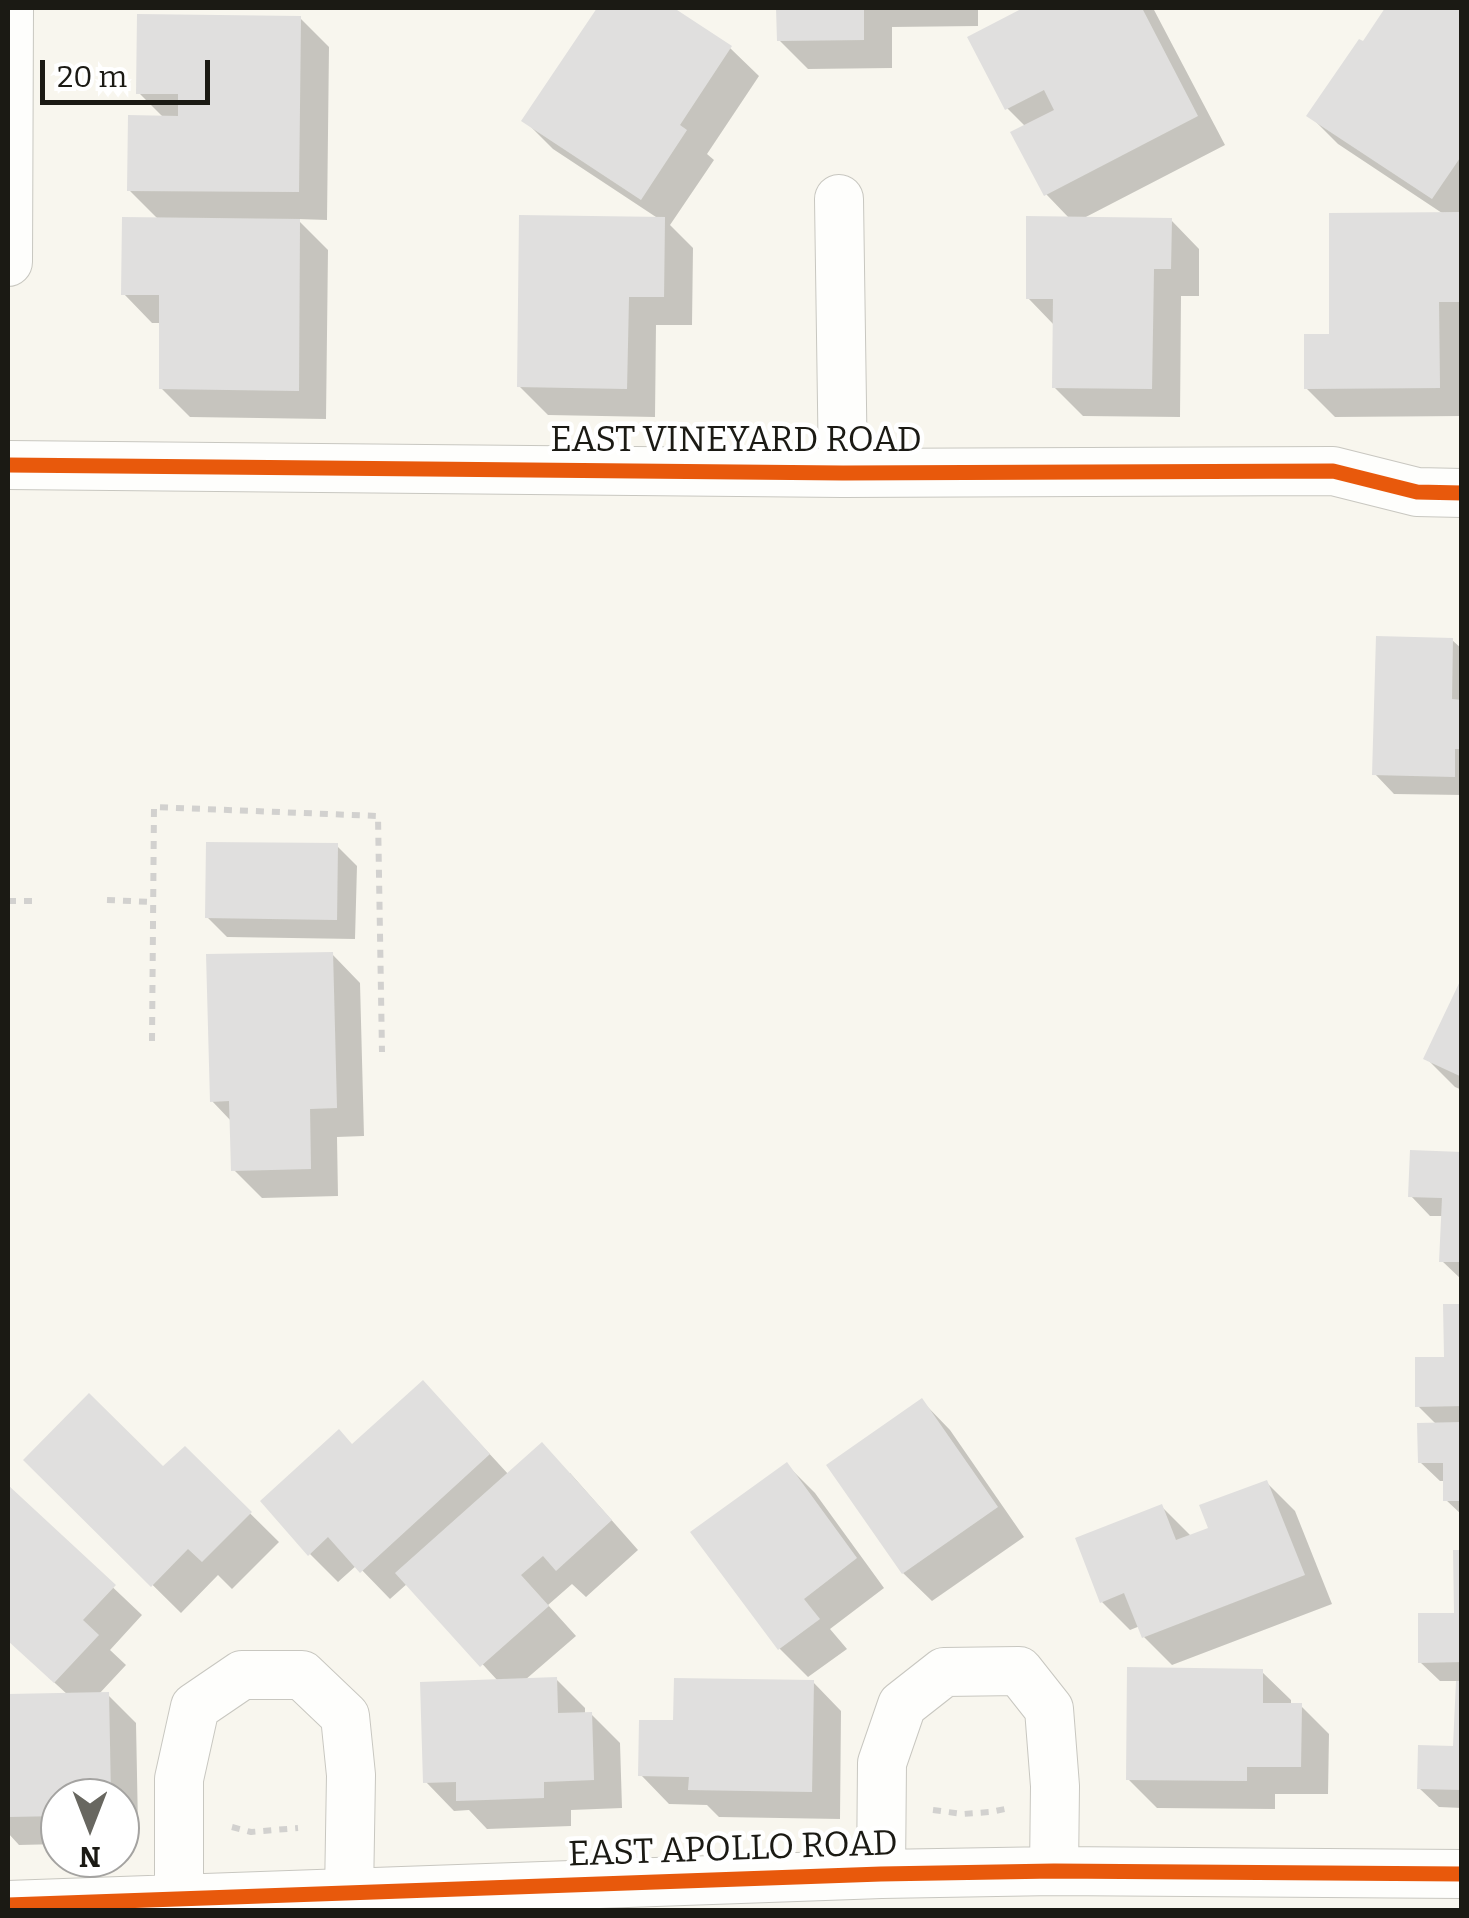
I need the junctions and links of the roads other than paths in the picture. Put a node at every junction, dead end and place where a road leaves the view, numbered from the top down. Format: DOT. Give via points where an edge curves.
graph roads {
  1 [pos="9,8"];
  2 [pos="840,199"];
  3 [pos="8,262"];
  4 [pos="8,465"];
  5 [pos="844,473"];
  6 [pos="1462,492"];
  7 [pos="1054,1871"];
  8 [pos="881,1874"];
  9 [pos="1462,1874"];
  10 [pos="349,1894"];
  11 [pos="179,1900"];
  12 [pos="8,1905"];
  1 -- 3 [label="street"];
  2 -- 5 [label="street"];
  4 -- 5 [label="street, EAST VINEYARD ROAD"];
  5 -- 6 [label="street, EAST VINEYARD ROAD" via="1334,471 1417,492"];
  7 -- 8 [label="street, EAST APOLLO ROAD"];
  7 -- 8 [label="street, EAST APOLLO ROAD" via="1049,1709 1019,1671 944,1672 902,1705 882,1763"];
  7 -- 9 [label="street, EAST APOLLO ROAD"];
  8 -- 10 [label="street, EAST APOLLO ROAD"];
  10 -- 11 [label="street, EAST APOLLO ROAD"];
  10 -- 11 [label="street" via="345,1716 302,1675 242,1675 195,1707 178,1779"];
  11 -- 12 [label="street, EAST APOLLO ROAD"];
}
